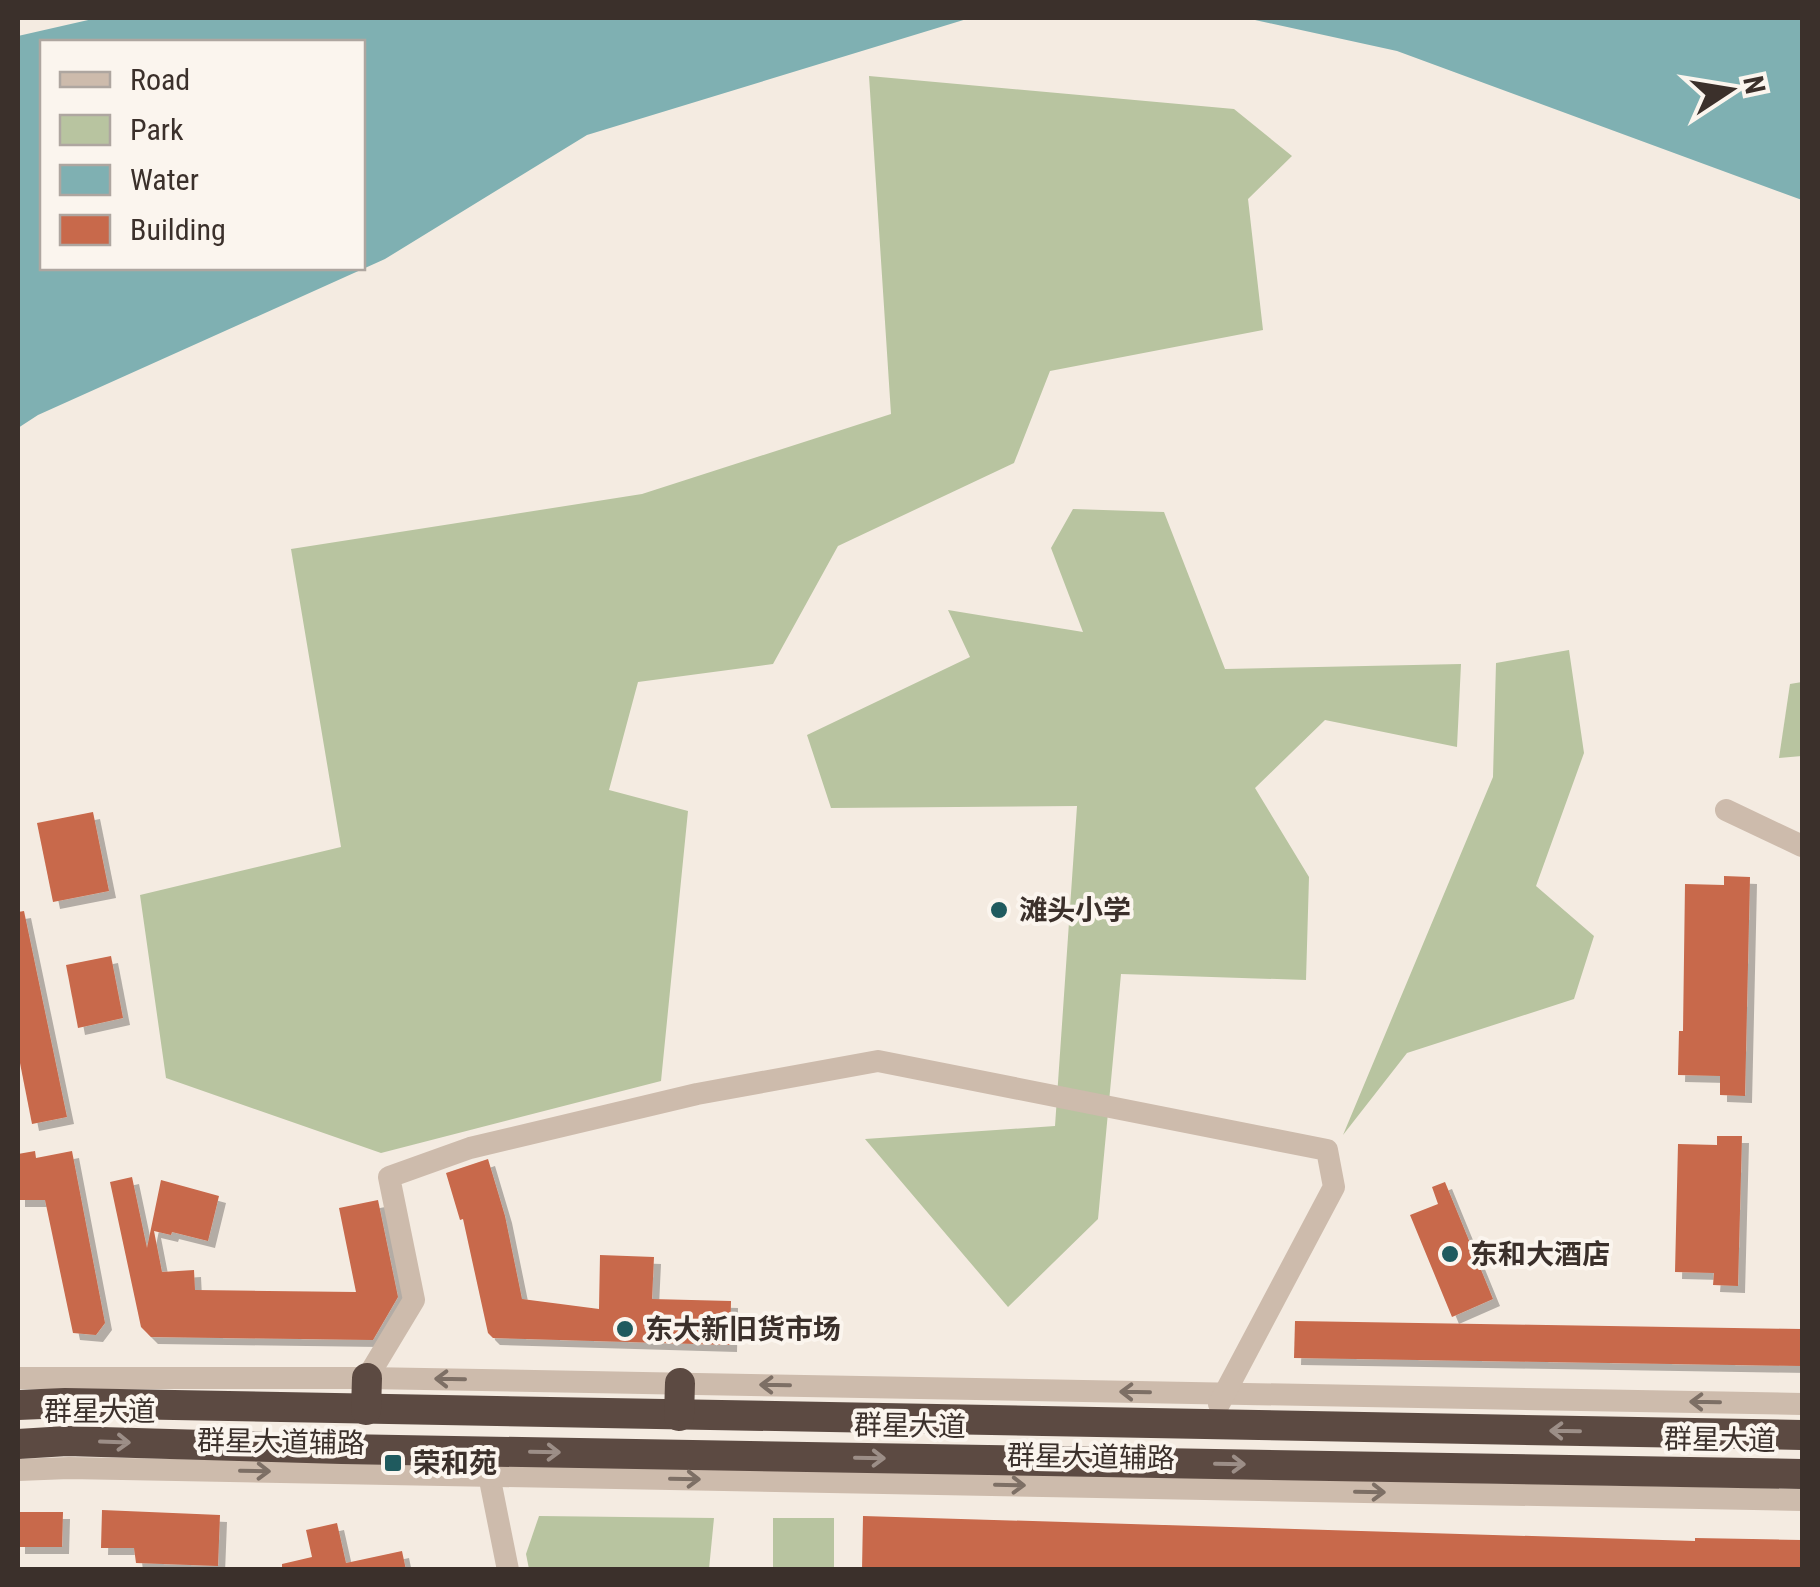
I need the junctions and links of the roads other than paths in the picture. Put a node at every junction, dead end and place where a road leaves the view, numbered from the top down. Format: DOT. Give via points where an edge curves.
graph roads {
  1 [pos="1726,810"];
  2 [pos="1802,846"];
  3 [pos="18,1378"];
  4 [pos="367,1378"];
  5 [pos="680,1383"];
  6 [pos="1224,1394"];
  7 [pos="1802,1404"];
  8 [pos="18,1405"];
  9 [pos="237,1408"];
  10 [pos="366,1410"];
  11 [pos="679,1416"];
  12 [pos="1209,1425"];
  13 [pos="1802,1435"];
  14 [pos="18,1444"];
  15 [pos="236,1446"];
  16 [pos="486,1463"];
  17 [pos="18,1470"];
  18 [pos="1802,1474"];
  19 [pos="1721,1485"];
  20 [pos="1802,1500"];
  21 [pos="508,1570"];
  1 -- 2 [label="street"];
  3 -- 4 [label="street"];
  5 -- 4 [label="street, one-way"];
  4 -- 6 [label="street" via="414,1300 390,1177 489,1144 698,1094 878,1061 1328,1150 1334,1187"];
  4 -- 10 [label="highway"];
  6 -- 5 [label="street, one-way"];
  5 -- 11 [label="highway"];
  7 -- 6 [label="street, one-way"];
  6 -- 12 [label="street"];
  8 -- 9 [label="highway, 群星大道"];
  9 -- 10 [label="highway, 群星大道"];
  9 -- 15 [label="highway"];
  10 -- 11 [label="highway, 群星大道"];
  11 -- 12 [label="highway, 群星大道"];
  13 -- 12 [label="highway, 群星大道, one-way"];
  14 -- 15 [label="highway, 群星大道, one-way"];
  15 -- 16 [label="highway, 群星大道"];
  17 -- 16 [label="street, 群星大道辅路, one-way"];
  16 -- 19 [label="highway, 群星大道, one-way"];
  16 -- 21 [label="street"];
  18 -- 19 [label="highway, 群星大道"];
  19 -- 20 [label="street"];
}
